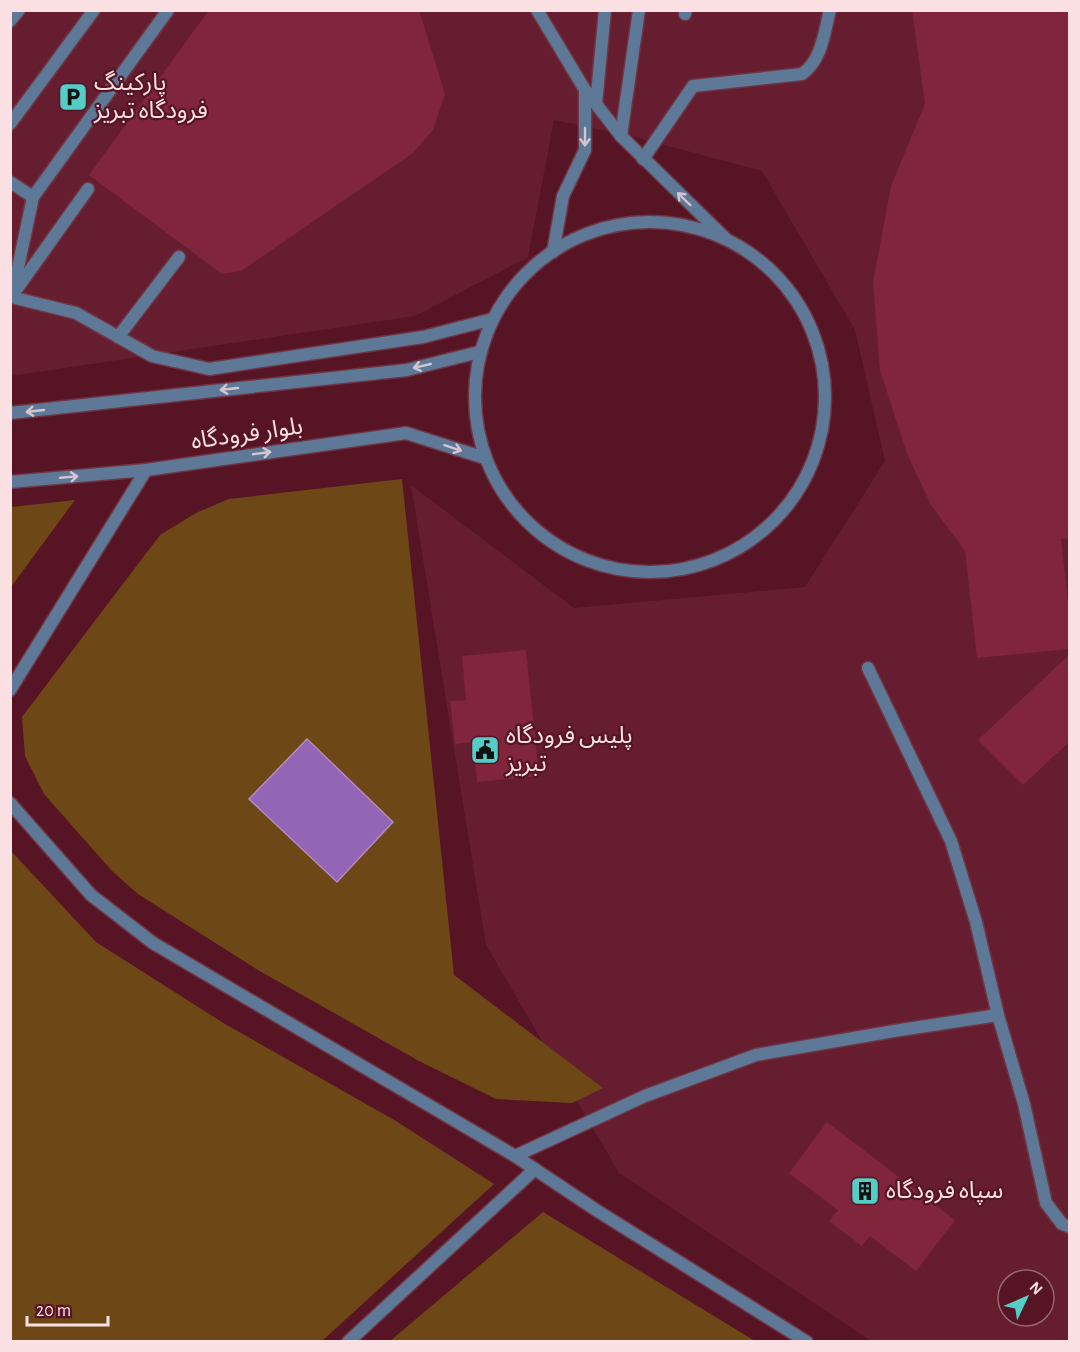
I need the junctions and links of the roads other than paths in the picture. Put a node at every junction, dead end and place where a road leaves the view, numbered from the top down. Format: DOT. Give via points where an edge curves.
graph roads {
  1 [pos="18,10"];
  2 [pos="94,10"];
  3 [pos="168,10"];
  4 [pos="537,10"];
  5 [pos="605,10"];
  6 [pos="639,10"];
  7 [pos="830,10"];
  8 [pos="10,21"];
  9 [pos="585,90"];
  10 [pos="596,104"];
  11 [pos="10,124"];
  12 [pos="621,136"];
  13 [pos="643,159"];
  14 [pos="10,182"];
  15 [pos="88,189"];
  16 [pos="33,197"];
  17 [pos="726,239"];
  18 [pos="554,252"];
  19 [pos="179,257"];
  20 [pos="11,299"];
  21 [pos="493,319"];
  22 [pos="118,337"];
  23 [pos="479,352"];
  24 [pos="10,413"];
  25 [pos="485,458"];
  26 [pos="146,470"];
  27 [pos="10,482"];
  28 [pos="868,668"];
  29 [pos="10,690"];
  30 [pos="10,803"];
  31 [pos="998,1015"];
  32 [pos="515,1156"];
  33 [pos="535,1169"];
  34 [pos="1070,1227"];
  35 [pos="348,1341"];
  36 [pos="807,1341"];
  1 -- 8 [label="street"];
  2 -- 11 [label="street"];
  3 -- 16 [label="street"];
  4 -- 9 [label="street"];
  5 -- 10 [label="street"];
  6 -- 12 [label="street"];
  7 -- 13 [label="street" via="811,68 802,74 693,86"];
  9 -- 10 [label="street"];
  9 -- 18 [label="street, one-way" via="585,150 563,196"];
  10 -- 12 [label="street"];
  12 -- 13 [label="street"];
  17 -- 13 [label="street, one-way"];
  14 -- 16 [label="street"];
  15 -- 20 [label="street"];
  16 -- 20 [label="street"];
  17 -- 18 [label="street" via="677,223 626,222 576,237"];
  17 -- 25 [label="street" via="780,281 807,318 824,373 823,430 804,483 768,528 720,559 665,573 608,568 556,545 513,507"];
  18 -- 21 [label="street" via="532,265 499,305"];
  19 -- 22 [label="street"];
  20 -- 22 [label="street" via="76,313"];
  21 -- 22 [label="street" via="423,337 209,369 152,356"];
  21 -- 23 [label="street"];
  23 -- 24 [label="street, بلوار فرودگاه, one-way" via="407,370"];
  23 -- 25 [label="street" via="474,405"];
  26 -- 25 [label="street, بلوار فرودگاه, one-way" via="406,433"];
  27 -- 26 [label="street, بلوار فرودگاه, one-way"];
  26 -- 29 [label="street"];
  28 -- 31 [label="street" via="951,841 976,921"];
  30 -- 32 [label="street" via="91,895 153,943"];
  31 -- 32 [label="street" via="756,1055 645,1096"];
  31 -- 34 [label="street" via="1024,1104 1046,1203 1062,1224"];
  32 -- 33 [label="street"];
  33 -- 35 [label="street"];
  33 -- 36 [label="street"];
}
